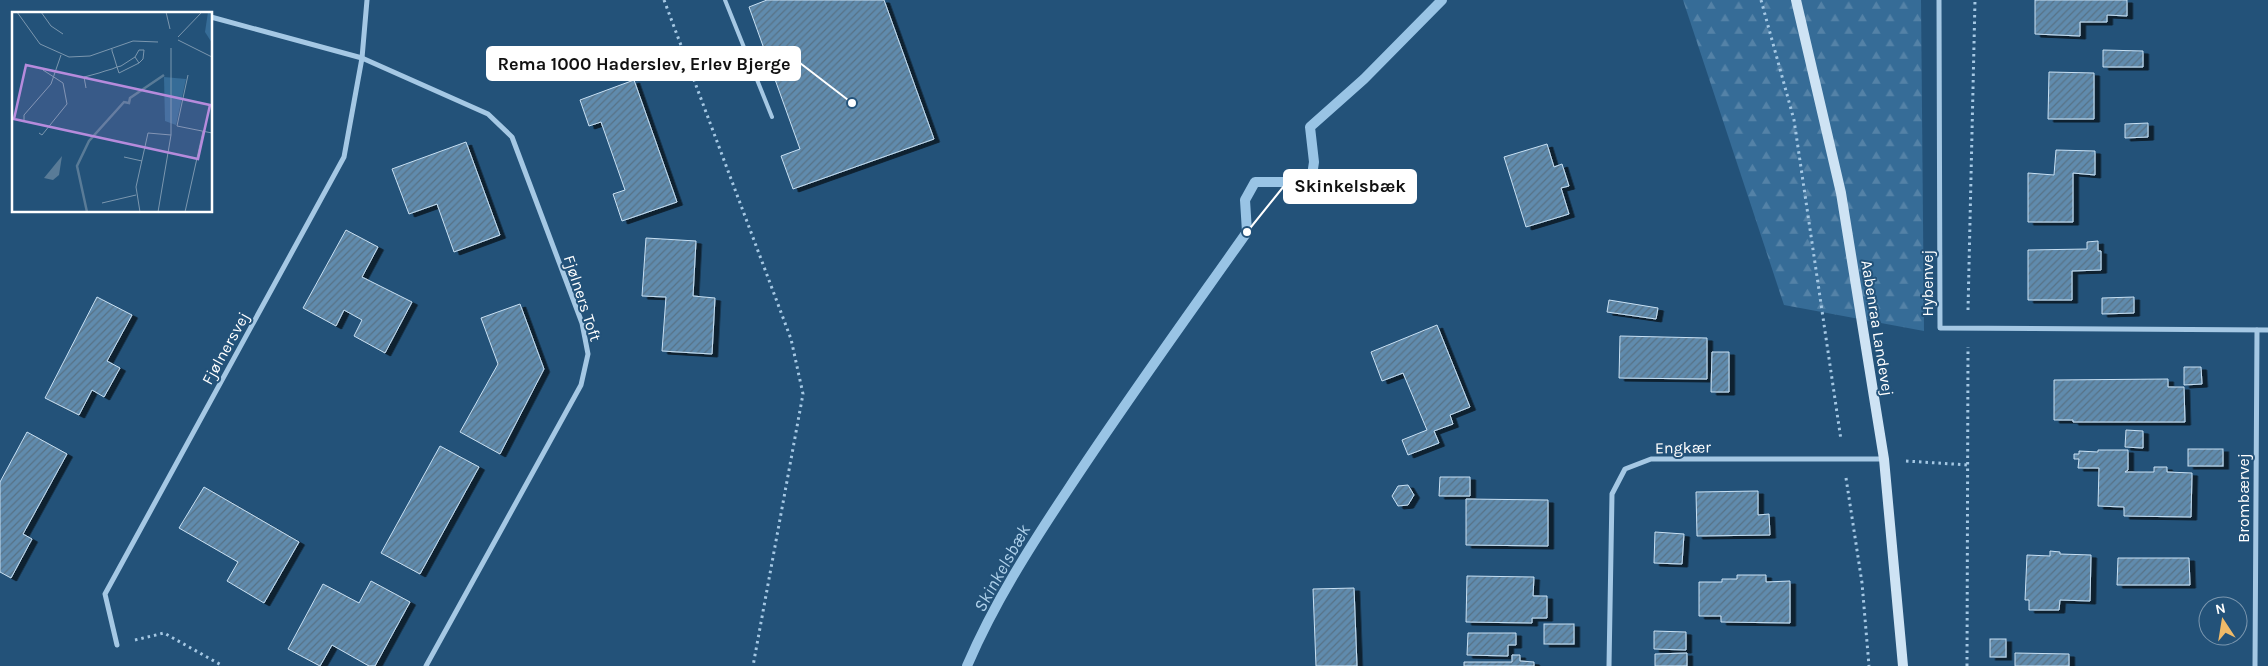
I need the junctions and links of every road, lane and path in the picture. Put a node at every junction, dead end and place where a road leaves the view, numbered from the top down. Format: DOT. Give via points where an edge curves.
graph roads {
  1 [pos="367,0"];
  2 [pos="664,0"];
  3 [pos="725,0"];
  4 [pos="1761,0"];
  5 [pos="1796,0"];
  6 [pos="1939,0"];
  7 [pos="1975,0"];
  8 [pos="212,17"];
  9 [pos="362,58"];
  10 [pos="772,117"];
  11 [pos="1968,328"];
  12 [pos="2257,330"];
  13 [pos="2268,330"];
  14 [pos="1843,458"];
  15 [pos="1884,459"];
  16 [pos="1968,465"];
  17 [pos="117,645"];
  18 [pos="223,666"];
  19 [pos="426,666"];
  20 [pos="753,666"];
  21 [pos="1609,666"];
  22 [pos="1869,666"];
  23 [pos="1904,666"];
  24 [pos="1967,666"];
  25 [pos="2255,666"];
  1 -- 9 [label="street, Fjølnersvej"];
  2 -- 20 [label="path" via="791,338 803,394"];
  3 -- 10 [label="lane"];
  4 -- 14 [label="path" via="1794,120"];
  5 -- 15 [label="main road, Aabenraa Landevej" via="1841,193"];
  6 -- 11 [label="street, Hybenvej" via="1940,328"];
  7 -- 11 [label="path"];
  8 -- 9 [label="street"];
  9 -- 17 [label="street, Fjølnersvej" via="344,157 105,594"];
  9 -- 19 [label="street, Fjølners Toft" via="488,114 512,137 582,323 588,354 581,386"];
  11 -- 12 [label="street, Hybenvej"];
  11 -- 16 [label="path"];
  12 -- 13 [label="street, Hybenvej"];
  12 -- 25 [label="street, Brombærvej"];
  14 -- 15 [label="street, Engkær"];
  14 -- 21 [label="street, Engkær" via="1651,459 1625,469 1612,494"];
  14 -- 22 [label="path" via="1862,583"];
  15 -- 16 [label="path"];
  15 -- 23 [label="main road, Aabenraa Landevej"];
  16 -- 24 [label="path"];
  17 -- 18 [label="path" via="164,633"];
}
